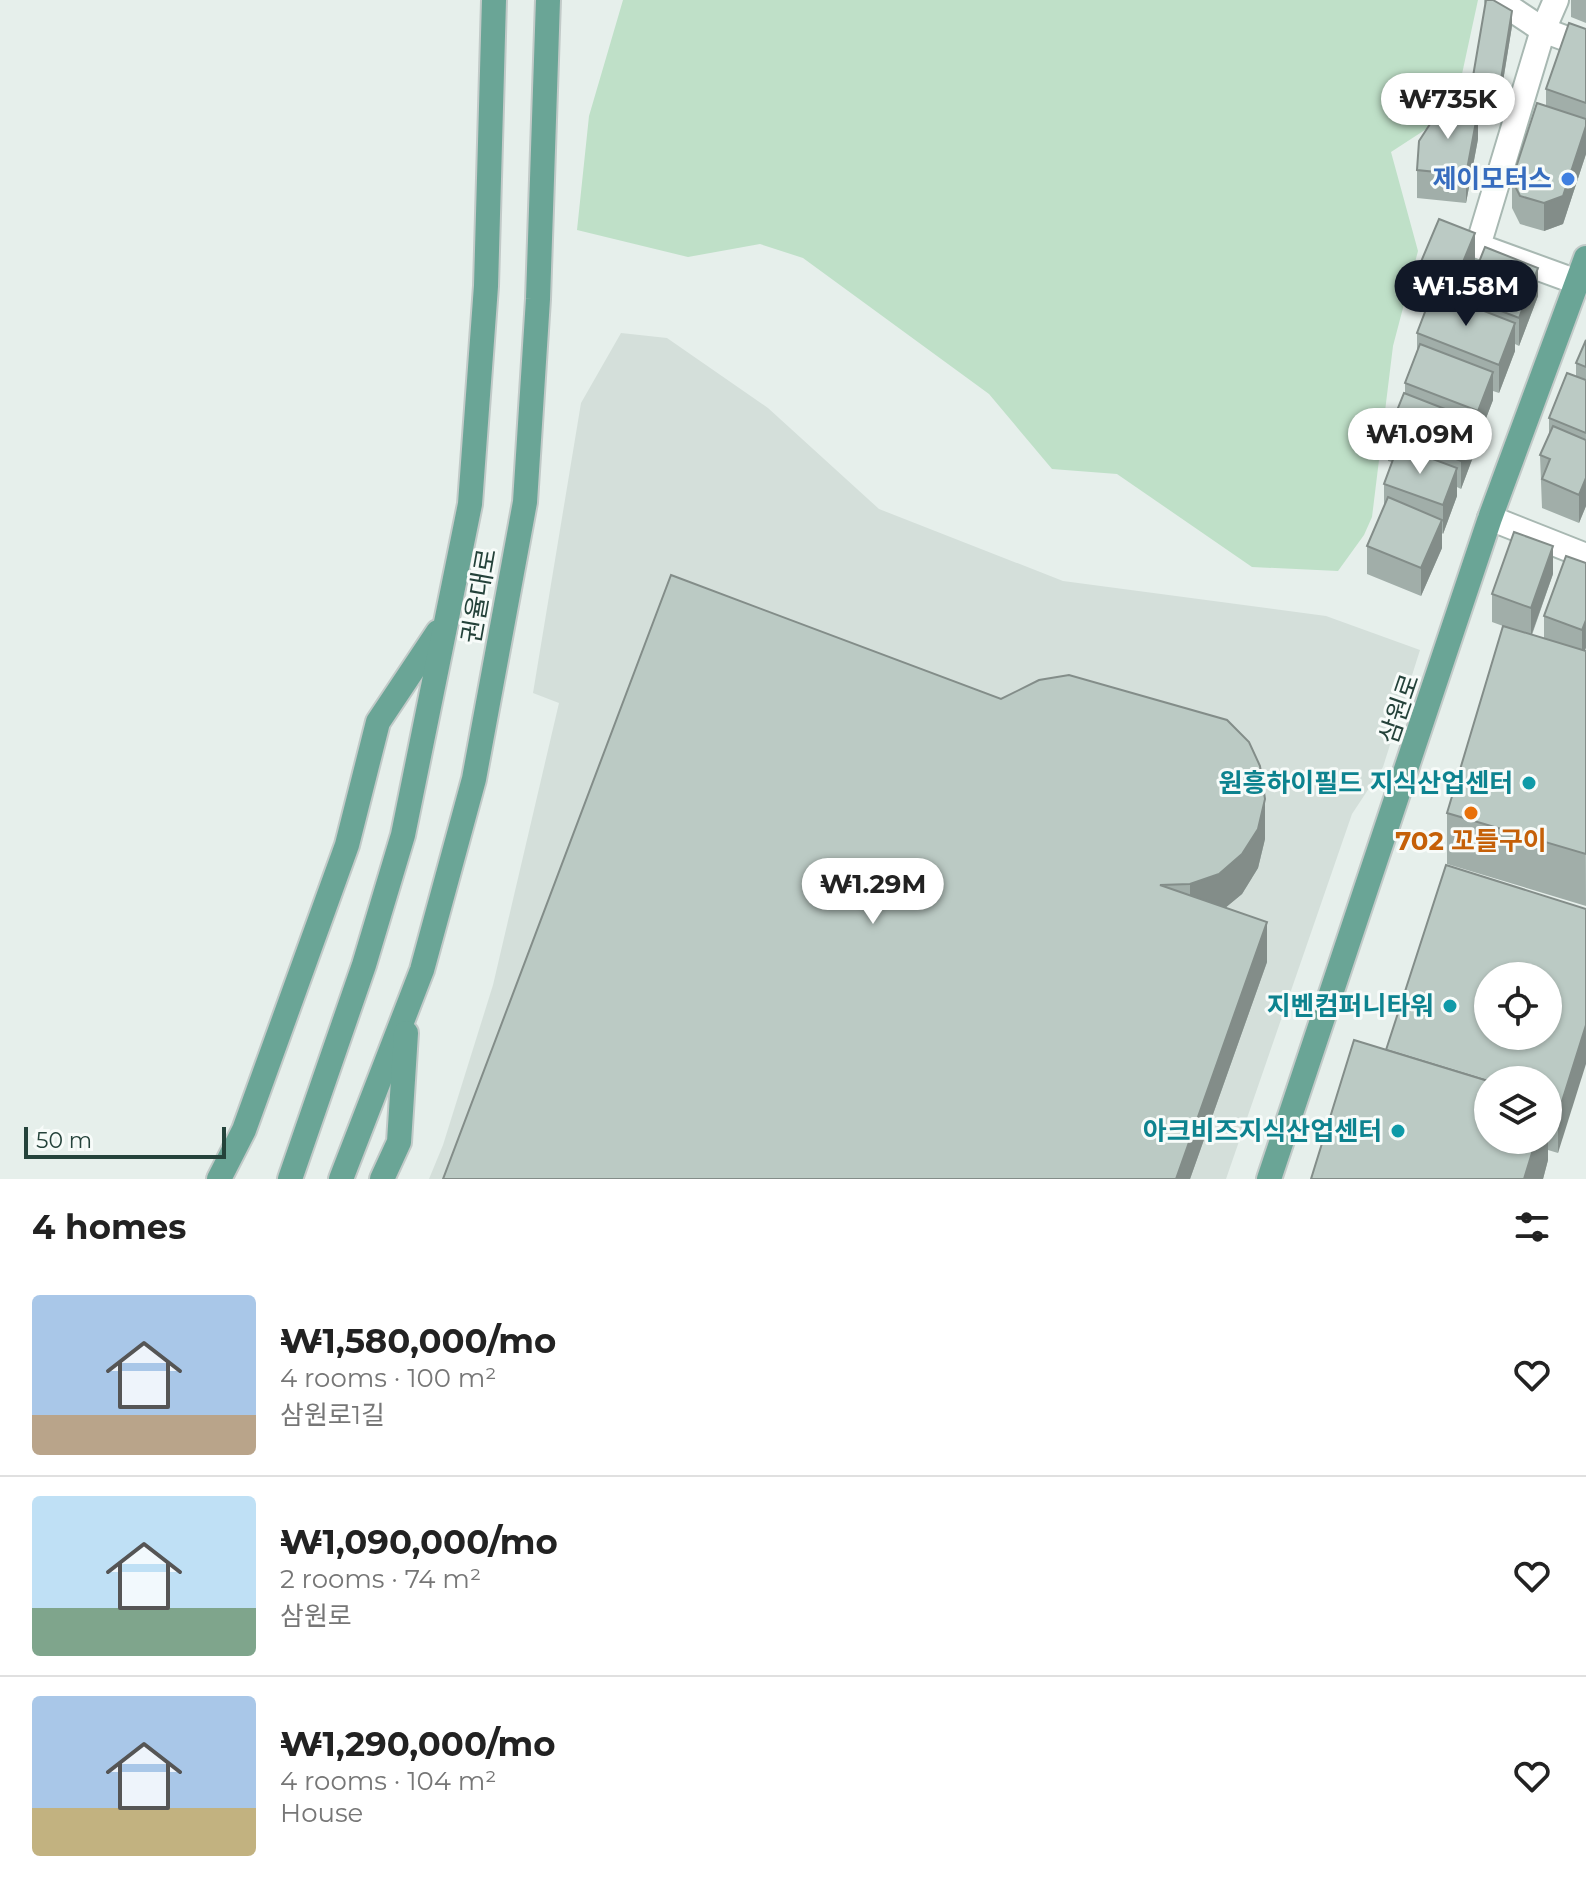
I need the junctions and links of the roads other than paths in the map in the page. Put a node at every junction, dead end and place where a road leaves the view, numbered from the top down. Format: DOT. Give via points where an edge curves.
graph roads {
  1 [pos="494,0"];
  2 [pos="548,0"];
  3 [pos="1498,0"];
  4 [pos="1556,0"];
  5 [pos="1543,30"];
  6 [pos="1586,46"];
  7 [pos="1586,258"];
  8 [pos="1577,282"];
  9 [pos="1490,518"];
  10 [pos="1586,556"];
  11 [pos="446,620"];
  12 [pos="407,1011"];
  13 [pos="219,1179"];
  14 [pos="290,1179"];
  15 [pos="341,1179"];
  16 [pos="382,1179"];
  17 [pos="1269,1179"];
  1 -- 11 [label="main road, 권율대로" via="486,286 470,504"];
  2 -- 12 [label="main road, 권율대로" via="525,502 474,779"];
  3 -- 5 [label="street"];
  4 -- 5 [label="street"];
  5 -- 6 [label="street"];
  5 -- 8 [label="street" via="1478,246"];
  7 -- 8 [label="main road, 삼원로"];
  8 -- 9 [label="main road, 삼원로"];
  9 -- 10 [label="street"];
  9 -- 17 [label="main road, 삼원로"];
  11 -- 13 [label="main road" via="378,722 347,845 244,1130"];
  11 -- 14 [label="main road, 권율대로" via="403,835"];
  12 -- 15 [label="main road, 권율대로"];
  12 -- 16 [label="main road" via="399,1142"];
}
